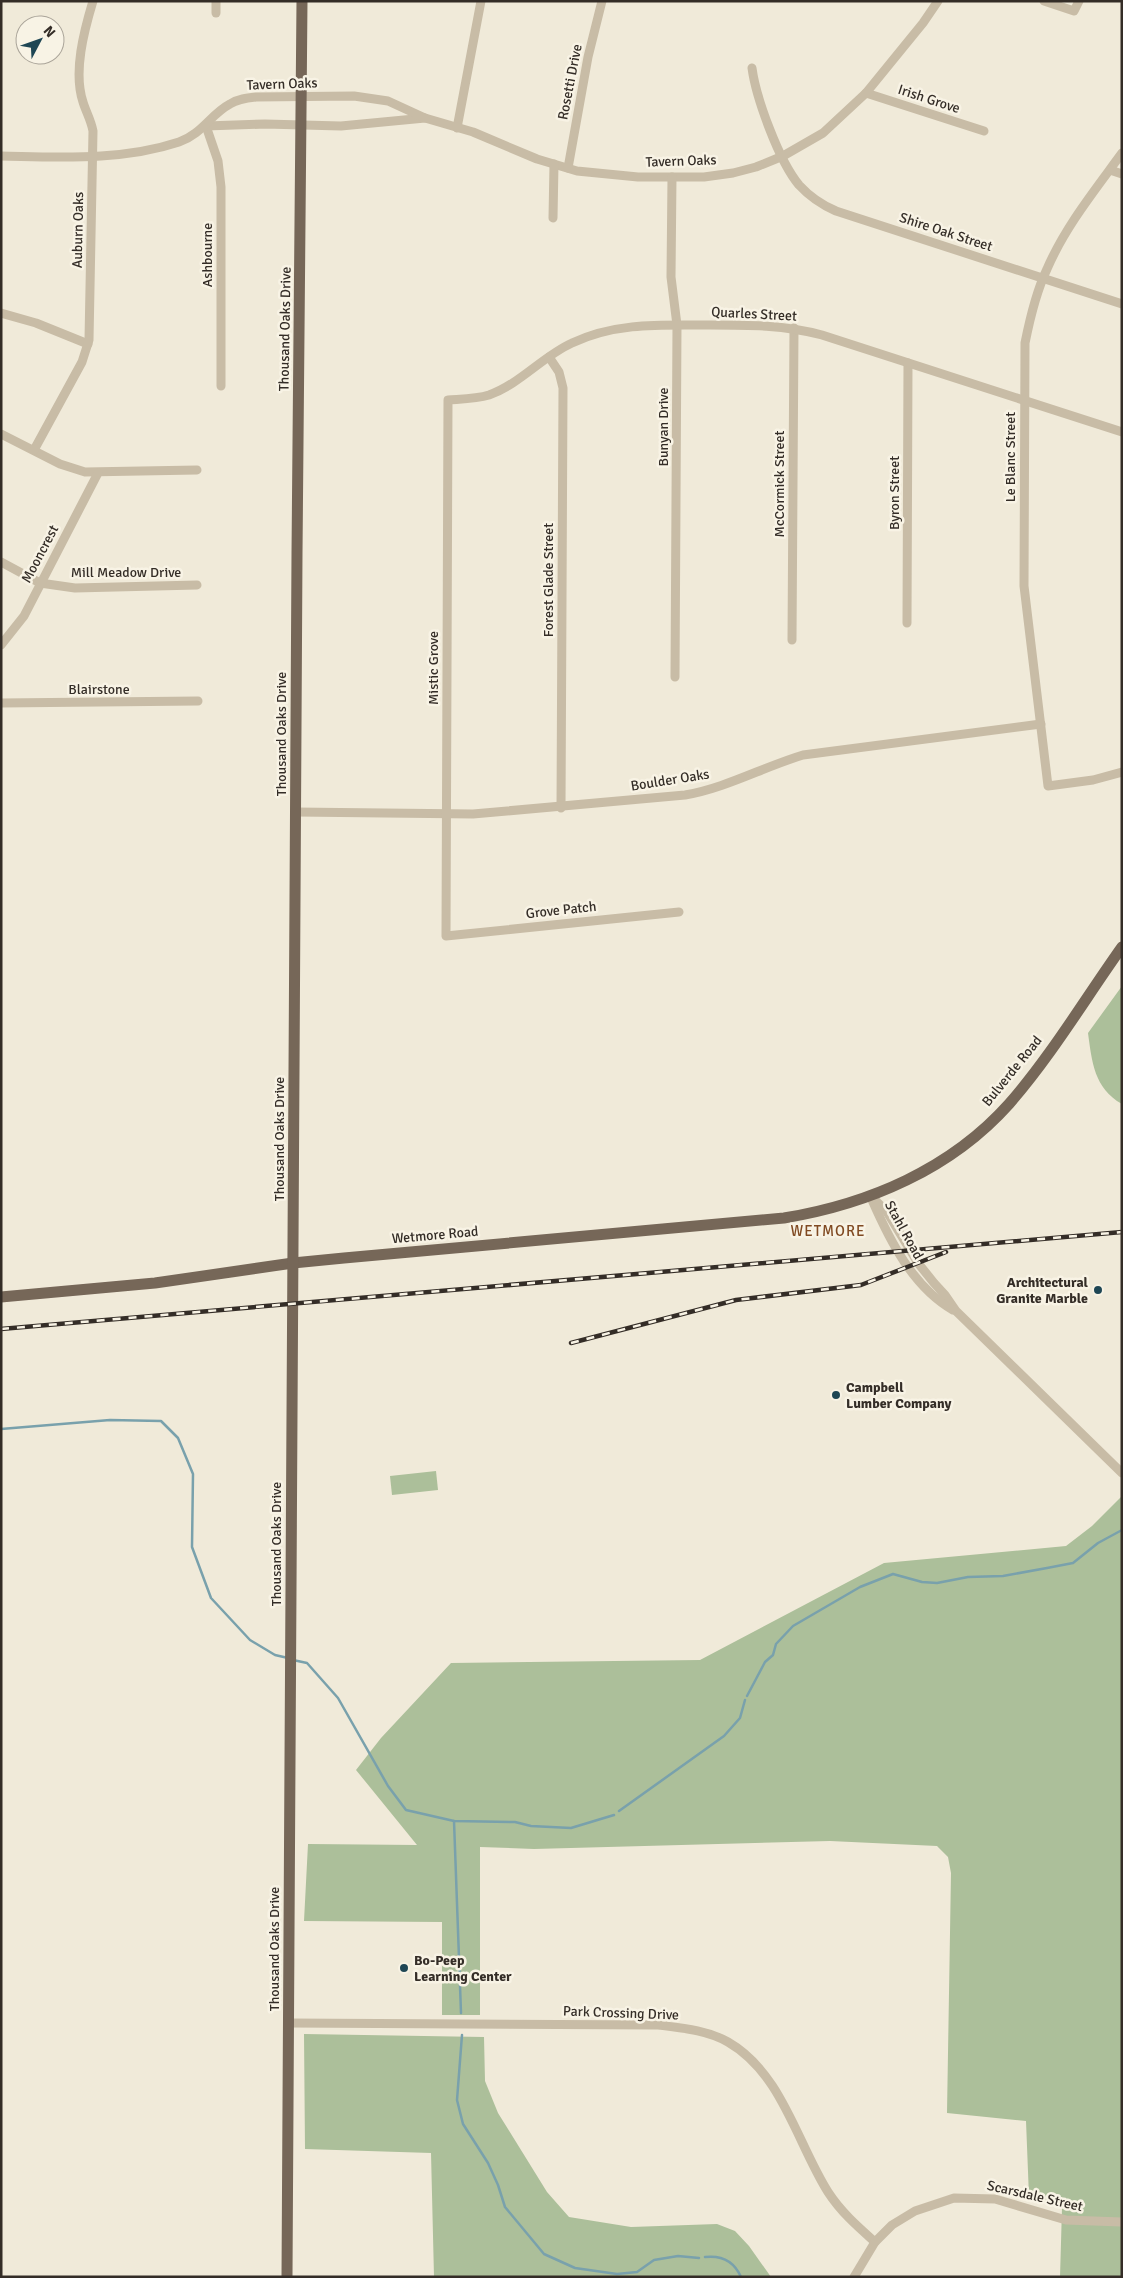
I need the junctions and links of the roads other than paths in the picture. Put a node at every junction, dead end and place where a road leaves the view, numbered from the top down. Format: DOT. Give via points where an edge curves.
graph roads {
  1 [pos="93,1"];
  2 [pos="216,1"];
  3 [pos="302,1"];
  4 [pos="481,1"];
  5 [pos="602,1"];
  6 [pos="938,1"];
  7 [pos="1044,1"];
  8 [pos="1079,1"];
  9 [pos="216,13"];
  10 [pos="752,68"];
  11 [pos="866,93"];
  12 [pos="301,96"];
  13 [pos="426,118"];
  14 [pos="302,125"];
  15 [pos="206,126"];
  16 [pos="457,128"];
  17 [pos="984,131"];
  18 [pos="1122,153"];
  19 [pos="1,156"];
  20 [pos="93,156"];
  21 [pos="783,156"];
  22 [pos="554,164"];
  23 [pos="568,168"];
  24 [pos="1110,170"];
  25 [pos="1122,174"];
  26 [pos="672,176"];
  27 [pos="553,218"];
  28 [pos="1043,278"];
  29 [pos="1122,304"];
  30 [pos="1,313"];
  31 [pos="677,325"];
  32 [pos="794,328"];
  33 [pos="88,344"];
  34 [pos="549,357"];
  35 [pos="908,363"];
  36 [pos="221,386"];
  37 [pos="448,400"];
  38 [pos="1025,400"];
  39 [pos="1122,432"];
  40 [pos="1,434"];
  41 [pos="34,450"];
  42 [pos="197,470"];
  43 [pos="98,473"];
  44 [pos="1,562"];
  45 [pos="40,583"];
  46 [pos="197,586"];
  47 [pos="907,623"];
  48 [pos="792,640"];
  49 [pos="1,645"];
  50 [pos="675,677"];
  51 [pos="198,702"];
  52 [pos="1,703"];
  53 [pos="1041,724"];
  54 [pos="1122,772"];
  55 [pos="561,808"];
  56 [pos="296,812"];
  57 [pos="446,814"];
  58 [pos="679,912"];
  59 [pos="446,936"];
  60 [pos="1122,947"];
  61 [pos="871,1196"];
  62 [pos="293,1263"];
  63 [pos="1,1296"];
  64 [pos="1122,1473"];
  65 [pos="289,2023"];
  66 [pos="1122,2222"];
  67 [pos="875,2242"];
  68 [pos="287,2277"];
  69 [pos="854,2277"];
  1 -- 20 [label="street, Auburn Oaks" via="80,64 83,102 91,119"];
  2 -- 9 [label="street"];
  3 -- 12 [label="main road, Thousand Oaks Drive"];
  4 -- 16 [label="street"];
  5 -- 23 [label="street, Rosetti Drive" via="588,57"];
  6 -- 11 [label="street, Tavern Oaks"];
  7 -- 8 [label="street" via="1074,11"];
  10 -- 21 [label="street, Shire Oak Street" via="758,100"];
  11 -- 17 [label="street, Irish Grove"];
  11 -- 21 [label="street, Tavern Oaks" via="823,133"];
  12 -- 13 [label="street, Tavern Oaks" via="354,96 388,102"];
  12 -- 14 [label="main road, Thousand Oaks Drive"];
  12 -- 15 [label="street, Tavern Oaks" via="241,99 229,104"];
  13 -- 14 [label="street, Tavern Oaks" via="341,126"];
  13 -- 16 [label="street, Tavern Oaks"];
  14 -- 15 [label="street, Tavern Oaks"];
  14 -- 56 [label="main road, Thousand Oaks Drive"];
  15 -- 20 [label="street, Tavern Oaks" via="180,141 158,147"];
  15 -- 36 [label="street, Ashbourne" via="218,162 221,187"];
  16 -- 22 [label="street, Tavern Oaks"];
  18 -- 24 [label="street, Le Blanc Street"];
  19 -- 20 [label="street, Tavern Oaks"];
  20 -- 33 [label="street, Auburn Oaks"];
  21 -- 26 [label="street, Tavern Oaks" via="733,173 704,177"];
  21 -- 28 [label="street, Shire Oak Street" via="799,185 828,208"];
  22 -- 23 [label="street, Tavern Oaks"];
  22 -- 27 [label="street"];
  23 -- 26 [label="street, Tavern Oaks" via="638,177"];
  24 -- 25 [label="street"];
  24 -- 28 [label="street, Le Blanc Street" via="1066,232"];
  26 -- 31 [label="street, Bunyan Drive" via="671,277"];
  28 -- 29 [label="street, Shire Oak Street"];
  28 -- 38 [label="street, Le Blanc Street" via="1025,343"];
  30 -- 33 [label="street"];
  31 -- 32 [label="street, Quarles Street"];
  31 -- 34 [label="street, Quarles Street" via="610,329 572,343"];
  31 -- 50 [label="street, Bunyan Drive"];
  32 -- 35 [label="street, Quarles Street"];
  32 -- 48 [label="street, McCormick Street"];
  33 -- 41 [label="street, Auburn Oaks" via="82,362"];
  34 -- 37 [label="street, Quarles Street" via="491,394"];
  34 -- 55 [label="street, Forest Glade Street" via="563,388"];
  35 -- 38 [label="street, Quarles Street"];
  35 -- 47 [label="street, Byron Street"];
  37 -- 57 [label="street, Mistic Grove"];
  38 -- 39 [label="street, Quarles Street"];
  38 -- 53 [label="street, Le Blanc Street" via="1024,586"];
  40 -- 41 [label="street"];
  41 -- 43 [label="street" via="68,468"];
  42 -- 43 [label="street"];
  43 -- 45 [label="street, Mooncrest"];
  44 -- 45 [label="street, Mill Meadow Drive"];
  45 -- 46 [label="street, Mill Meadow Drive" via="75,588"];
  45 -- 49 [label="street, Mooncrest" via="24,616"];
  51 -- 52 [label="street, Blairstone"];
  53 -- 54 [label="street, Le Blanc Street" via="1048,786 1094,780"];
  53 -- 55 [label="street, Boulder Oaks" via="825,751 773,764 702,792"];
  55 -- 57 [label="street, Boulder Oaks"];
  56 -- 57 [label="street, Boulder Oaks"];
  56 -- 62 [label="main road, Thousand Oaks Drive"];
  57 -- 59 [label="street, Mistic Grove"];
  58 -- 59 [label="street, Grove Patch"];
  60 -- 61 [label="main road, Bulverde Road" via="1008,1104 941,1161"];
  61 -- 62 [label="main road, Wetmore Road" via="828,1210 784,1218"];
  61 -- 64 [label="street, Stahl Road" via="908,1267 937,1300 956,1311"];
  62 -- 63 [label="main road, Wetmore Road" via="155,1283"];
  62 -- 65 [label="main road, Thousand Oaks Drive"];
  65 -- 67 [label="street, Park Crossing Drive" via="658,2025 716,2036 737,2048 763,2072 827,2191 851,2221"];
  65 -- 68 [label="main road, Thousand Oaks Drive"];
  66 -- 67 [label="street, Scarsdale Street" via="1066,2220 995,2199 954,2198 915,2211"];
  67 -- 69 [label="street, Scarsdale Street"];
}
